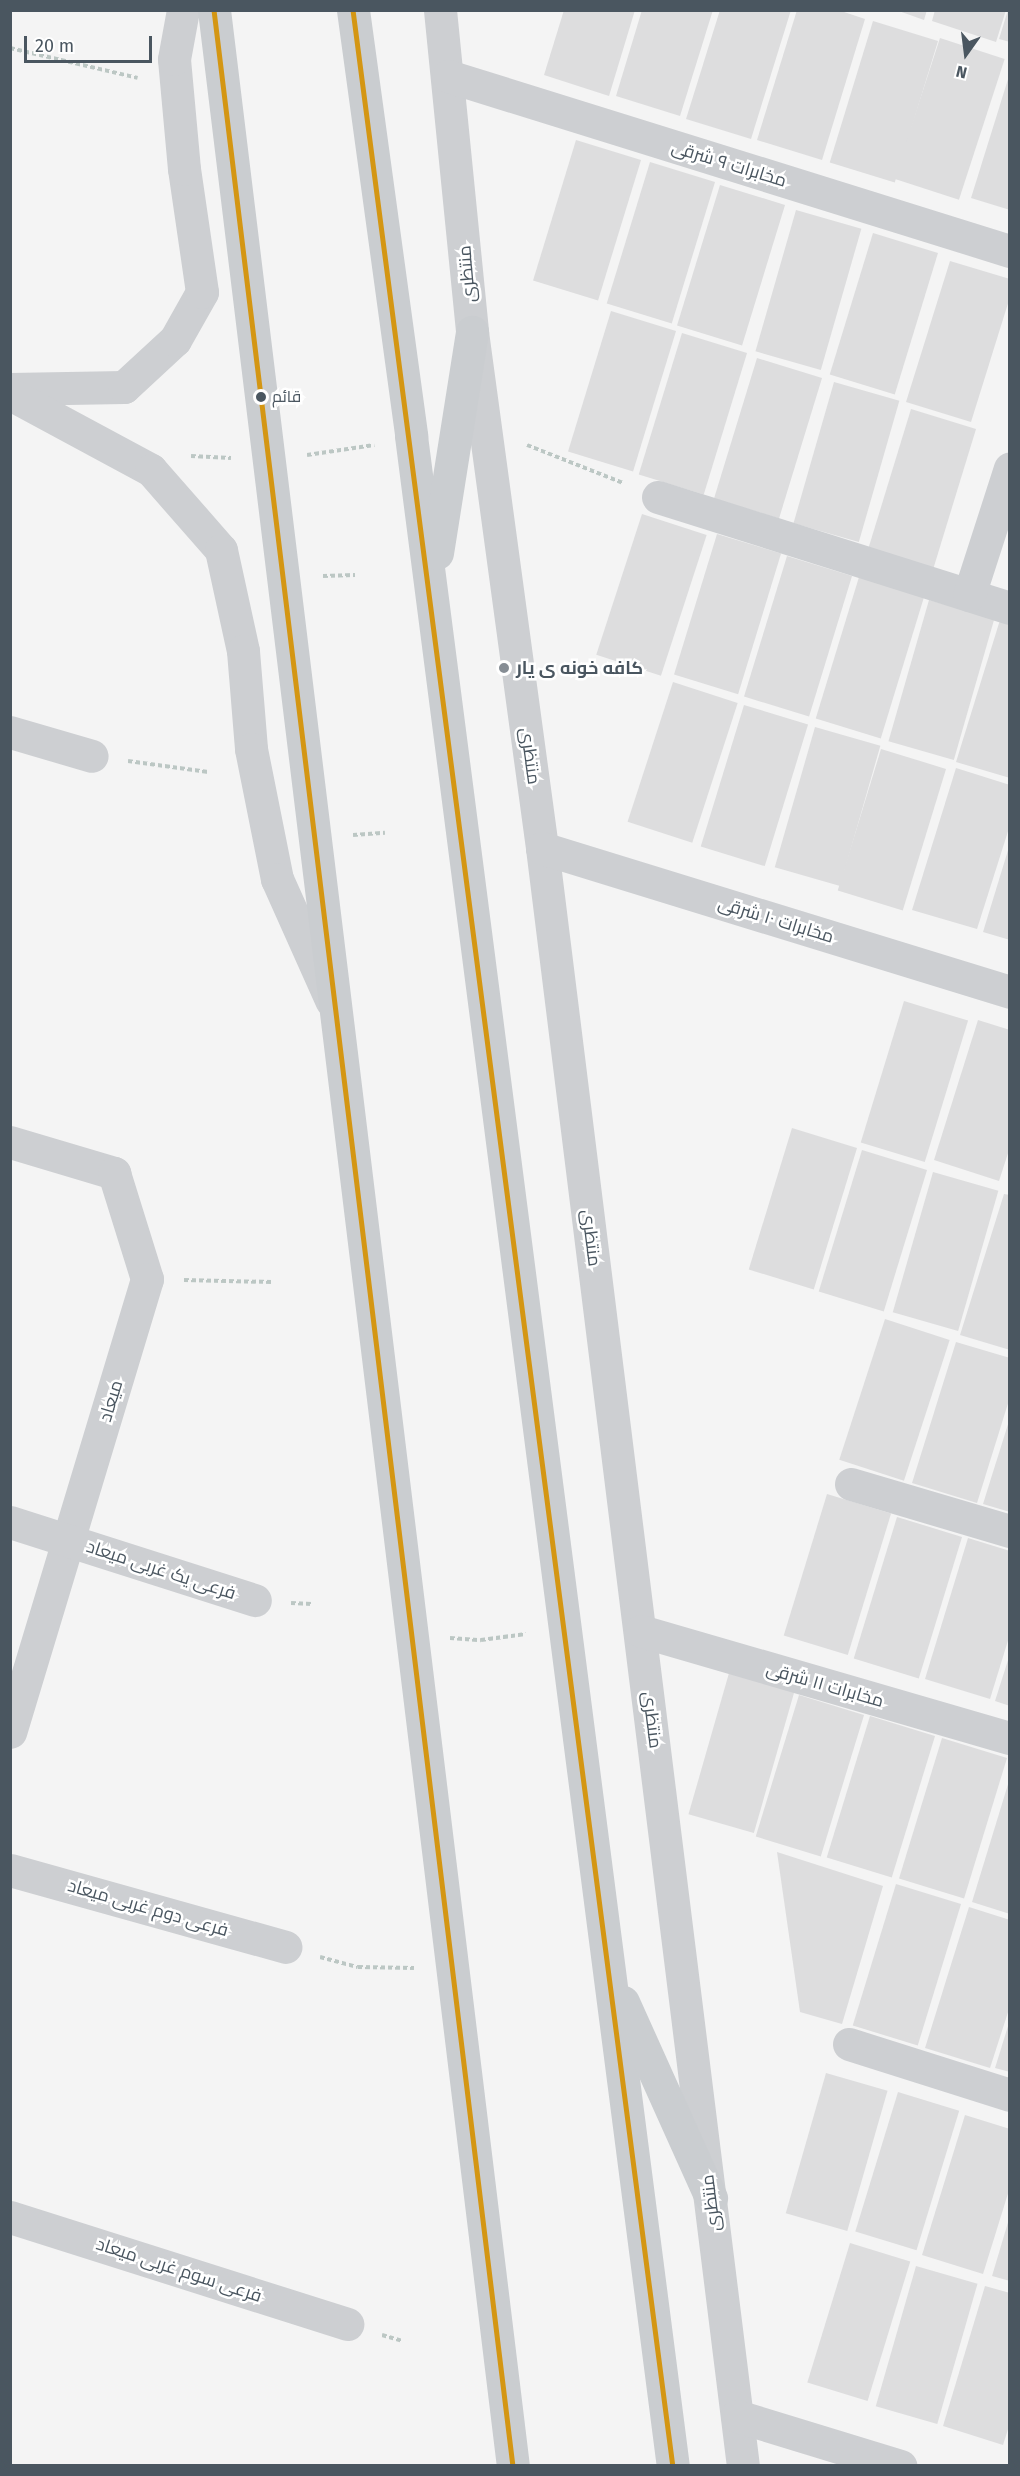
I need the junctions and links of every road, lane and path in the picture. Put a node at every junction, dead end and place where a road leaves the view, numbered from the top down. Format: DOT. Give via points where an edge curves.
graph roads {
  1 [pos="183,10"];
  2 [pos="214,10"];
  3 [pos="353,10"];
  4 [pos="440,10"];
  5 [pos="10,48"];
  6 [pos="175,76"];
  7 [pos="448,76"];
  8 [pos="1010,251"];
  9 [pos="472,332"];
  10 [pos="10,389"];
  11 [pos="10,394"];
  12 [pos="485,428"];
  13 [pos="1010,468"];
  14 [pos="658,497"];
  15 [pos="431,590"];
  16 [pos="969,595"];
  17 [pos="1010,608"];
  18 [pos="10,732"];
  19 [pos="92,756"];
  20 [pos="208,772"];
  21 [pos="542,848"];
  22 [pos="1010,992"];
  23 [pos="334,1008"];
  24 [pos="10,1142"];
  25 [pos="147,1279"];
  26 [pos="272,1282"];
  27 [pos="851,1484"];
  28 [pos="10,1522"];
  29 [pos="1010,1531"];
  30 [pos="68,1540"];
  31 [pos="255,1600"];
  32 [pos="565,1625"];
  33 [pos="641,1631"];
  34 [pos="480,1640"];
  35 [pos="10,1732"];
  36 [pos="1010,1738"];
  37 [pos="10,1870"];
  38 [pos="285,1947"];
  39 [pos="452,1969"];
  40 [pos="609,1971"];
  41 [pos="849,2044"];
  42 [pos="1010,2095"];
  43 [pos="711,2198"];
  44 [pos="10,2217"];
  45 [pos="347,2324"];
  46 [pos="737,2416"];
  47 [pos="513,2466"];
  48 [pos="673,2466"];
  49 [pos="743,2466"];
  50 [pos="901,2466"];
  1 -- 6 [label="street"];
  2 -- 23 [label="main road"];
  3 -- 15 [label="main road"];
  4 -- 7 [label="street, منتظری"];
  5 -- 6 [label="path" via="136,78"];
  6 -- 10 [label="street" via="202,292 175,340 124,387"];
  7 -- 8 [label="street, مخابرات ۹ شرقی"];
  7 -- 9 [label="street, منتظری"];
  9 -- 12 [label="street, منتظری"];
  9 -- 15 [label="main road"];
  11 -- 23 [label="street" via="151,470 221,550 243,651 251,749 277,879"];
  12 -- 14 [label="path"];
  12 -- 21 [label="street, منتظری"];
  13 -- 16 [label="street"];
  14 -- 16 [label="street"];
  15 -- 32 [label="main road"];
  16 -- 17 [label="street"];
  18 -- 19 [label="street"];
  19 -- 20 [label="path"];
  21 -- 22 [label="street, مخابرات ۱۰ شرقی"];
  21 -- 33 [label="street, منتظری"];
  23 -- 39 [label="main road"];
  24 -- 25 [label="street" via="114,1173"];
  25 -- 26 [label="path"];
  25 -- 30 [label="street, میعاد"];
  27 -- 29 [label="street"];
  28 -- 30 [label="street, فرعی یک غربی میعاد"];
  30 -- 31 [label="street, فرعی یک غربی میعاد"];
  30 -- 35 [label="street, میعاد"];
  32 -- 34 [label="path"];
  32 -- 40 [label="main road"];
  33 -- 36 [label="street, مخابرات ۱۱ شرقی"];
  33 -- 43 [label="street, منتظری"];
  37 -- 38 [label="street, فرعی دوم غربی میعاد"];
  38 -- 39 [label="path" via="358,1968"];
  39 -- 47 [label="main road"];
  40 -- 43 [label="main road"];
  40 -- 48 [label="main road"];
  41 -- 42 [label="street"];
  43 -- 46 [label="street, منتظری"];
  44 -- 45 [label="street, فرعی سوم غربی میعاد"];
  46 -- 49 [label="street, منتظری"];
  46 -- 50 [label="street"];
}
